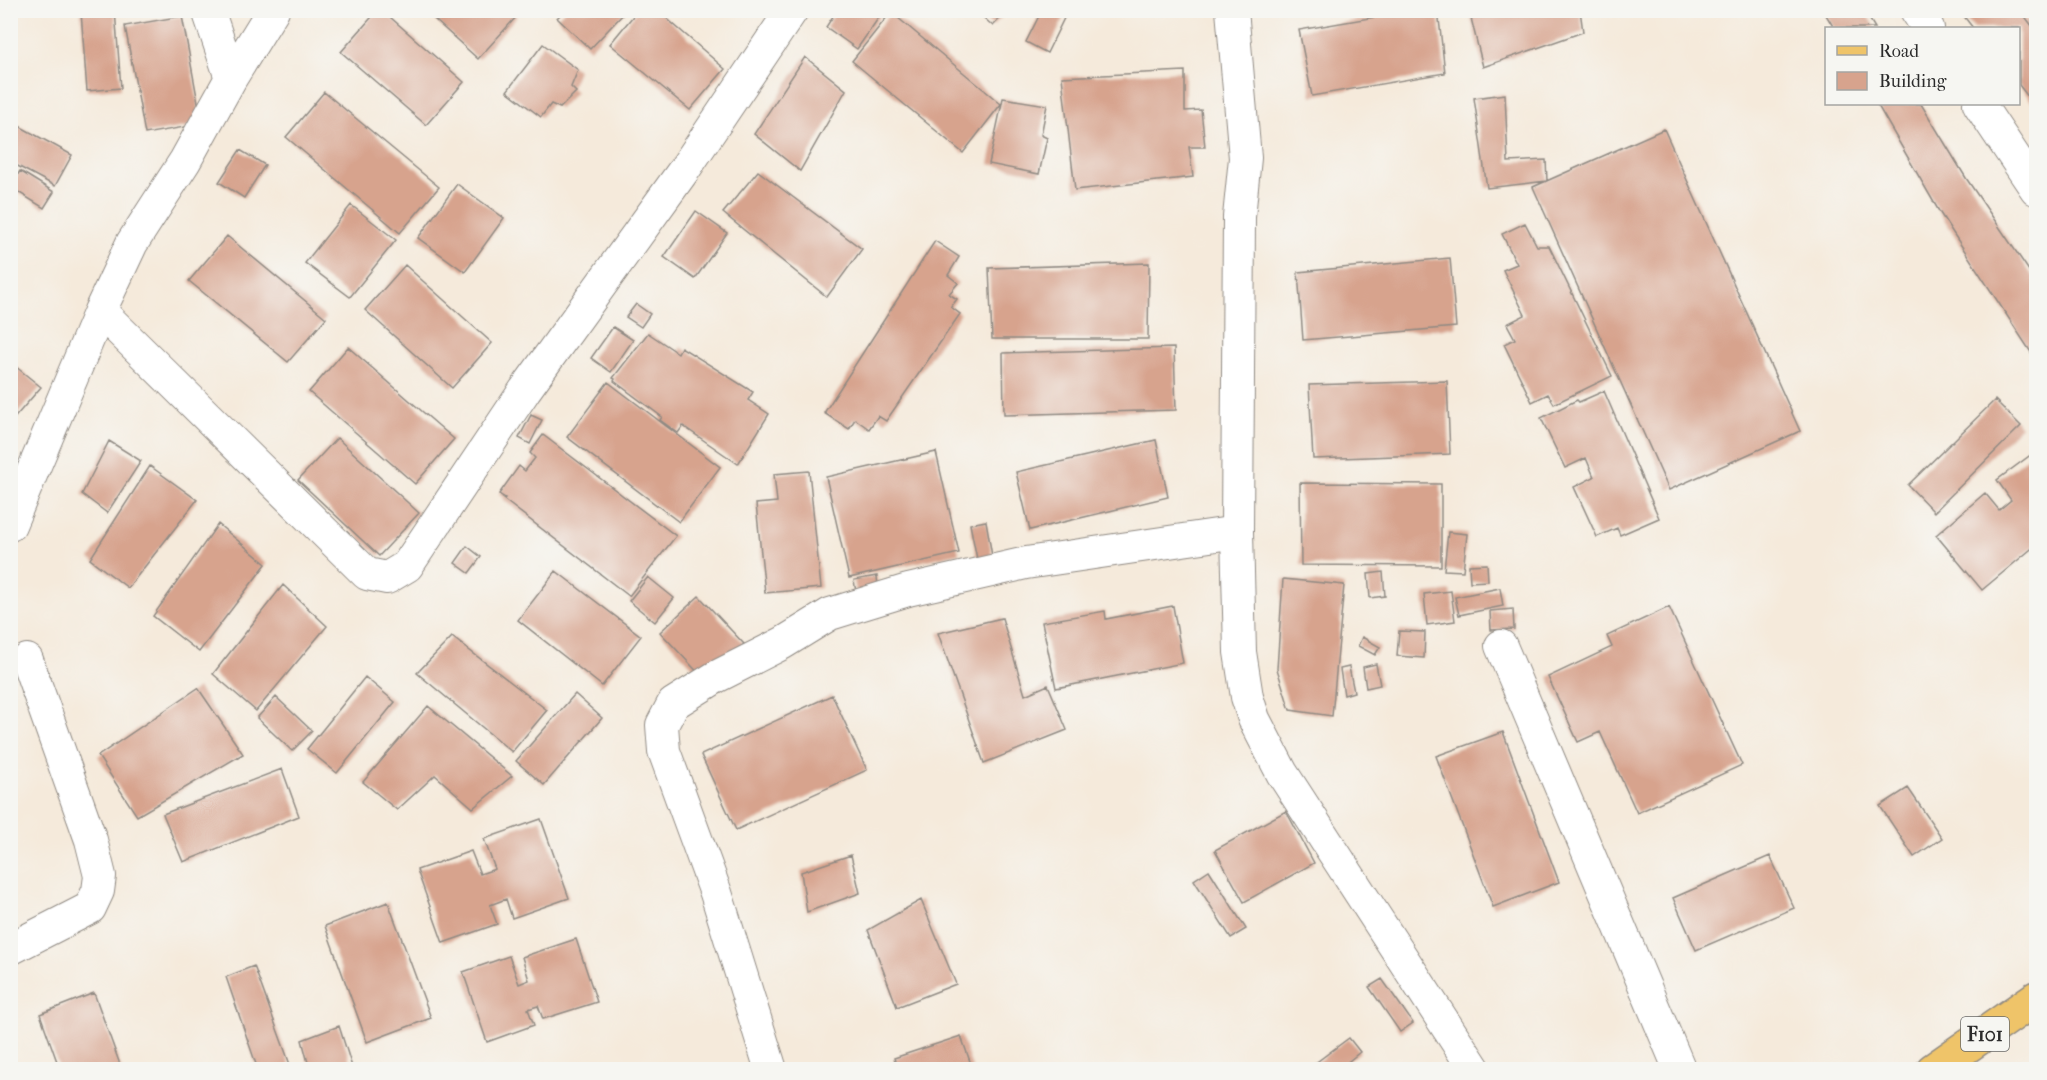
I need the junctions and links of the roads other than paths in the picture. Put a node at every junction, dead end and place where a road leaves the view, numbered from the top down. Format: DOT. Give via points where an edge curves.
graph roads {
  1 [pos="208,10"];
  2 [pos="273,10"];
  3 [pos="792,10"];
  4 [pos="1232,10"];
  5 [pos="1916,10"];
  6 [pos="1927,27"];
  7 [pos="231,78"];
  8 [pos="1980,105"];
  9 [pos="2037,189"];
  10 [pos="100,311"];
  11 [pos="10,525"];
  12 [pos="1237,532"];
  13 [pos="1502,646"];
  14 [pos="27,660"];
  15 [pos="10,949"];
  16 [pos="2037,998"];
  17 [pos="771,1070"];
  18 [pos="1475,1070"];
  19 [pos="1680,1070"];
  20 [pos="1933,1070"];
  1 -- 7 [label="street"];
  2 -- 7 [label="street"];
  3 -- 10 [label="street" via="684,170 525,390 407,566 387,578 367,574"];
  4 -- 12 [label="street" via="1245,158 1239,217"];
  5 -- 6 [label="street"];
  7 -- 10 [label="street" via="132,243"];
  8 -- 9 [label="street"];
  10 -- 11 [label="street"];
  12 -- 17 [label="street" via="1026,563 908,590 830,614 673,704 662,725 664,751 716,893"];
  12 -- 18 [label="street" via="1240,652 1254,719 1282,773"];
  13 -- 19 [label="street"];
  14 -- 15 [label="street" via="100,876 90,908"];
  16 -- 20 [label="main road, F101"];
}
